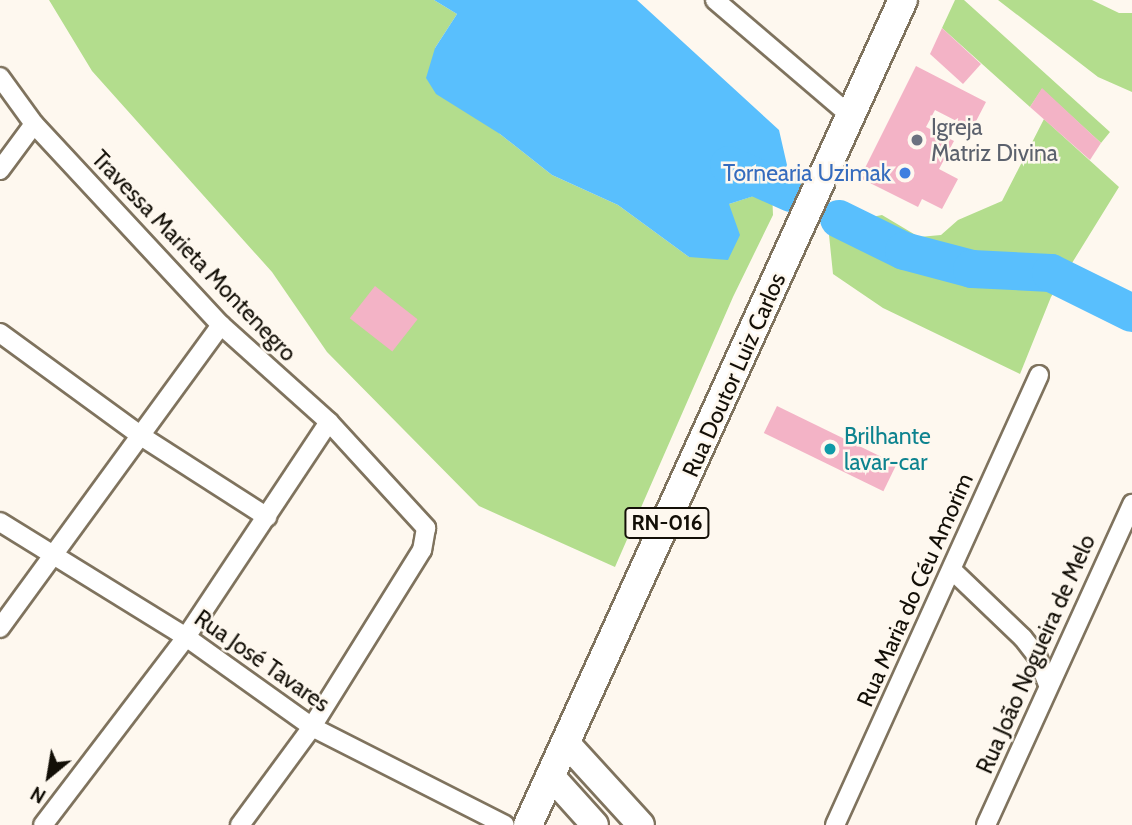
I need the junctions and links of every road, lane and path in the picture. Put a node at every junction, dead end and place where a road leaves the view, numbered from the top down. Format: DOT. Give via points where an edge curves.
graph roads {
  1 [pos="715,0"];
  2 [pos="903,0"];
  3 [pos="0,77"];
  4 [pos="851,116"];
  5 [pos="34,124"];
  6 [pos="0,170"];
  7 [pos="221,325"];
  8 [pos="0,333"];
  9 [pos="1039,375"];
  10 [pos="329,422"];
  11 [pos="141,436"];
  12 [pos="1132,504"];
  13 [pos="267,517"];
  14 [pos="0,522"];
  15 [pos="54,552"];
  16 [pos="953,570"];
  17 [pos="0,628"];
  18 [pos="186,637"];
  19 [pos="1048,685"];
  20 [pos="312,727"];
  21 [pos="568,745"];
  22 [pos="550,775"];
  23 [pos="43,825"];
  24 [pos="240,825"];
  25 [pos="505,825"];
  26 [pos="528,825"];
  27 [pos="596,825"];
  28 [pos="640,825"];
  29 [pos="835,825"];
  30 [pos="986,825"];
  1 -- 4 [label="street"];
  2 -- 4 [label="main road, Rua Doutor Luiz Carlos / RN-016"];
  3 -- 5 [label="street, Travessa Marieta Montenegro"];
  4 -- 21 [label="main road, Rua Doutor Luiz Carlos / RN-016"];
  5 -- 6 [label="street"];
  5 -- 7 [label="street, Travessa Marieta Montenegro"];
  7 -- 10 [label="street, Travessa Marieta Montenegro"];
  7 -- 11 [label="street"];
  8 -- 11 [label="street"];
  9 -- 16 [label="street, Rua Maria do Céu Amorim"];
  10 -- 13 [label="street"];
  10 -- 20 [label="street, Travessa Marieta Montenegro" via="422,520 422,550"];
  11 -- 13 [label="street"];
  11 -- 15 [label="street"];
  12 -- 19 [label="street, Rua João Nogueira de Melo"];
  13 -- 18 [label="street"];
  14 -- 15 [label="street, Rua José Tavares"];
  15 -- 17 [label="street"];
  15 -- 18 [label="street, Rua José Tavares"];
  16 -- 19 [label="street" via="1023,638 1037,656"];
  16 -- 29 [label="street, Rua Maria do Céu Amorim"];
  18 -- 20 [label="street, Rua José Tavares"];
  18 -- 23 [label="street"];
  19 -- 30 [label="street, Rua João Nogueira de Melo"];
  20 -- 24 [label="street"];
  20 -- 25 [label="street, Rua José Tavares"];
  21 -- 22 [label="main road, Rua Doutor Luiz Carlos / RN-016"];
  21 -- 28 [label="street"];
  22 -- 26 [label="main road, Rua Doutor Luiz Carlos / RN-016"];
  22 -- 27 [label="street"];
}
